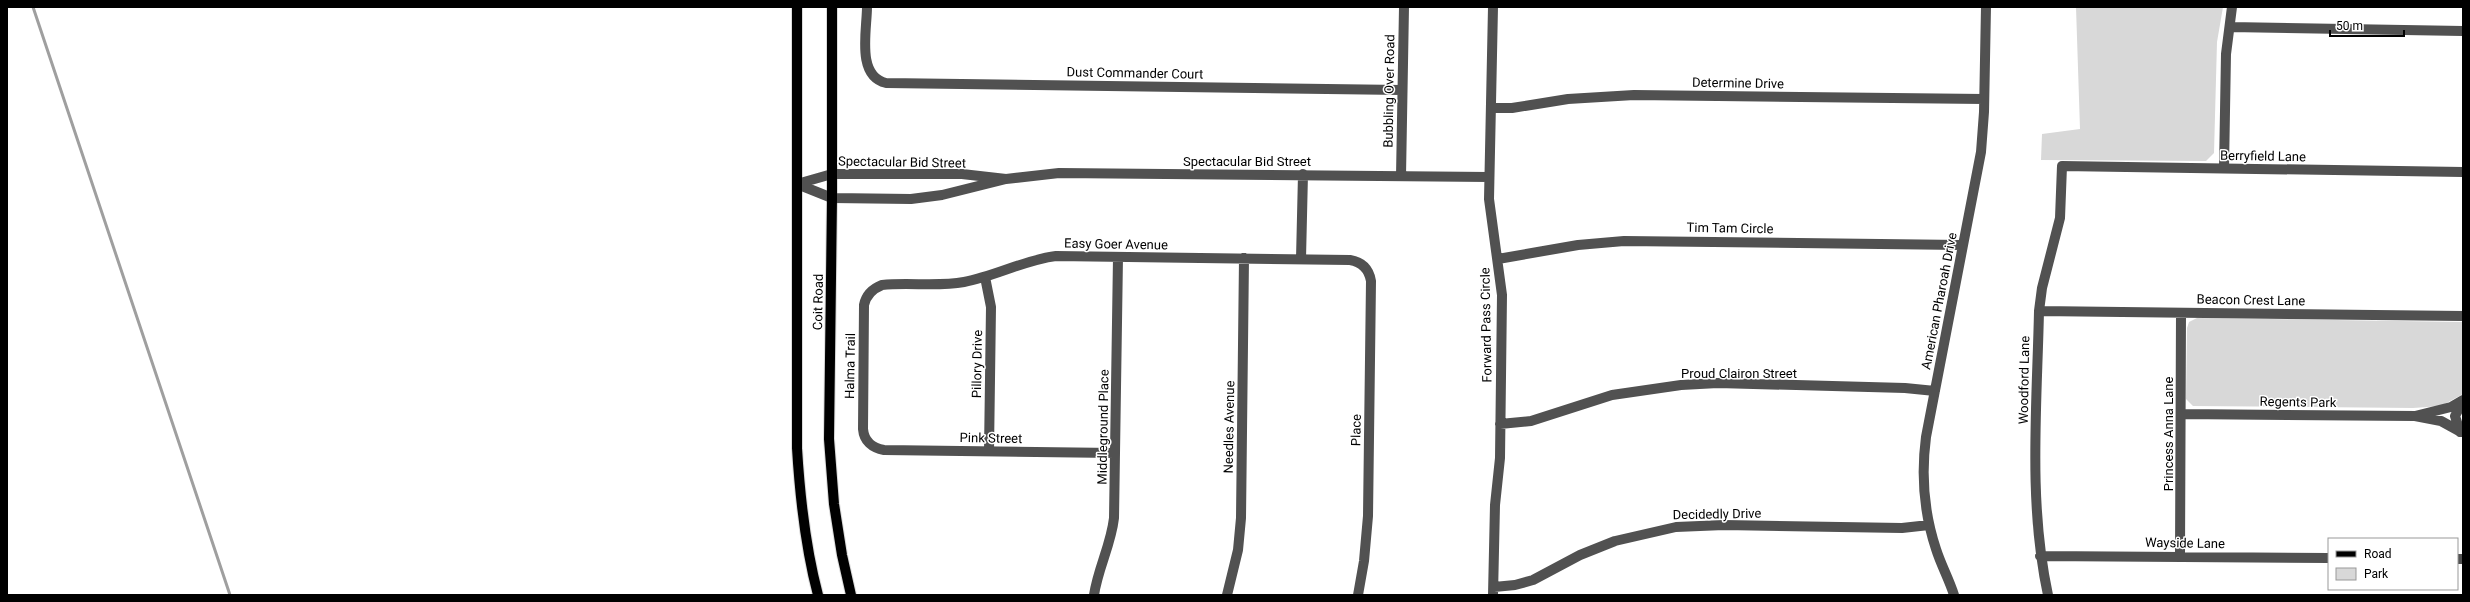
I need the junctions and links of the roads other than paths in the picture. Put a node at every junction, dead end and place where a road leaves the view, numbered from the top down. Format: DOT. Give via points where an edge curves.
graph roads {
  1 [pos="797,7"];
  2 [pos="832,7"];
  3 [pos="867,7"];
  4 [pos="1404,7"];
  5 [pos="1494,7"];
  6 [pos="1986,7"];
  7 [pos="2232,7"];
  8 [pos="2230,27"];
  9 [pos="2463,31"];
  10 [pos="1402,90"];
  11 [pos="1984,99"];
  12 [pos="1492,108"];
  13 [pos="2062,166"];
  14 [pos="2224,168"];
  15 [pos="2463,172"];
  16 [pos="832,174"];
  17 [pos="1303,174"];
  18 [pos="1401,176"];
  19 [pos="1489,177"];
  20 [pos="1006,179"];
  21 [pos="798,184"];
  22 [pos="832,198"];
  23 [pos="1962,245"];
  24 [pos="1118,257"];
  25 [pos="1244,258"];
  26 [pos="1302,259"];
  27 [pos="1498,259"];
  28 [pos="1364,267"];
  29 [pos="985,277"];
  30 [pos="871,291"];
  31 [pos="2039,311"];
  32 [pos="2181,312"];
  33 [pos="2463,316"];
  34 [pos="1935,391"];
  35 [pos="2463,400"];
  36 [pos="2181,414"];
  37 [pos="2415,416"];
  38 [pos="1500,424"];
  39 [pos="2462,434"];
  40 [pos="868,442"];
  41 [pos="989,451"];
  42 [pos="1116,453"];
  43 [pos="1929,525"];
  44 [pos="2040,556"];
  45 [pos="2180,556"];
  46 [pos="2328,558"];
  47 [pos="1494,591"];
  48 [pos="818,595"];
  49 [pos="851,595"];
  50 [pos="1094,595"];
  51 [pos="1227,595"];
  52 [pos="1358,595"];
  53 [pos="1954,595"];
  54 [pos="2048,595"];
  1 -- 21 [label="main road, Coit Road"];
  2 -- 16 [label="main road, Coit Road"];
  3 -- 10 [label="street, Dust Commander Court" via="866,62 871,75 887,83"];
  4 -- 10 [label="street, Bubbling Over Road"];
  5 -- 12 [label="street, Forward Pass Circle"];
  6 -- 11 [label="street, American Pharoah Drive"];
  7 -- 8 [label="street"];
  8 -- 9 [label="street"];
  8 -- 14 [label="street" via="2226,60"];
  10 -- 18 [label="street, Bubbling Over Road"];
  11 -- 12 [label="street, Determine Drive" via="1634,95 1568,99 1512,108"];
  11 -- 23 [label="street, American Pharoah Drive" via="1980,158"];
  12 -- 19 [label="street, Forward Pass Circle"];
  13 -- 14 [label="street, Berryfield Lane"];
  13 -- 31 [label="street, Woodford Lane" via="2060,218 2042,288"];
  14 -- 15 [label="street, Berryfield Lane"];
  16 -- 20 [label="street, Spectacular Bid Street" via="962,174"];
  16 -- 21 [label="street, Spectacular Bid Street"];
  16 -- 22 [label="main road, Coit Road"];
  17 -- 18 [label="street, Spectacular Bid Street"];
  17 -- 20 [label="street, Spectacular Bid Street" via="1059,173"];
  17 -- 26 [label="street"];
  18 -- 19 [label="street, Spectacular Bid Street"];
  19 -- 27 [label="street, Forward Pass Circle" via="1490,217"];
  20 -- 22 [label="street, Spectacular Bid Street" via="927,198"];
  21 -- 22 [label="street, Spectacular Bid Street"];
  21 -- 48 [label="main road, Coit Road" via="797,448 801,506 809,562"];
  22 -- 49 [label="main road, Coit Road" via="829,439 834,504"];
  23 -- 27 [label="street, Tim Tam Circle" via="1617,241"];
  23 -- 34 [label="street, American Pharoah Drive"];
  24 -- 25 [label="street, Easy Goer Avenue"];
  24 -- 29 [label="street, Easy Goer Avenue" via="1042,258"];
  24 -- 42 [label="street, Middleground Place"];
  25 -- 26 [label="street, Easy Goer Avenue"];
  25 -- 51 [label="street, Needles Avenue" via="1241,518 1238,550"];
  26 -- 28 [label="street, Easy Goer Avenue" via="1350,260"];
  27 -- 38 [label="street, Forward Pass Circle" via="1502,295"];
  28 -- 52 [label="street, Place" via="1371,281 1368,516"];
  29 -- 30 [label="street, Easy Goer Avenue" via="947,284 886,285"];
  29 -- 41 [label="street, Pillory Drive" via="990,307"];
  30 -- 40 [label="street, Halma Trail" via="864,306 863,429"];
  31 -- 32 [label="street, Beacon Crest Lane"];
  31 -- 44 [label="street, Woodford Lane" via="2035,498"];
  32 -- 33 [label="street, Beacon Crest Lane"];
  32 -- 36 [label="street, Princess Anna Lane"];
  34 -- 38 [label="street, Proud Clairon Street" via="1905,388 1681,385 1612,395 1531,421"];
  34 -- 43 [label="street, American Pharoah Drive" via="1923,465 1924,497"];
  35 -- 37 [label="street, Regents Park" via="2451,407"];
  35 -- 39 [label="street" via="2455,416"];
  36 -- 37 [label="street, Regents Park"];
  36 -- 45 [label="street, Princess Anna Lane"];
  37 -- 39 [label="street, Regents Park" via="2441,421"];
  38 -- 47 [label="street, Forward Pass Circle" via="1500,458 1495,505"];
  40 -- 41 [label="street, Pink Street" via="884,450"];
  41 -- 42 [label="street, Pink Street"];
  42 -- 50 [label="street, Middleground Place" via="1113,525"];
  43 -- 47 [label="street, Decidedly Drive" via="1902,528 1724,525 1676,527 1614,541 1580,555 1533,580"];
  43 -- 53 [label="street, American Pharoah Drive"];
  44 -- 45 [label="street, Wayside Lane"];
  44 -- 54 [label="street, Woodford Lane"];
  45 -- 46 [label="street, Wayside Lane"];
}
